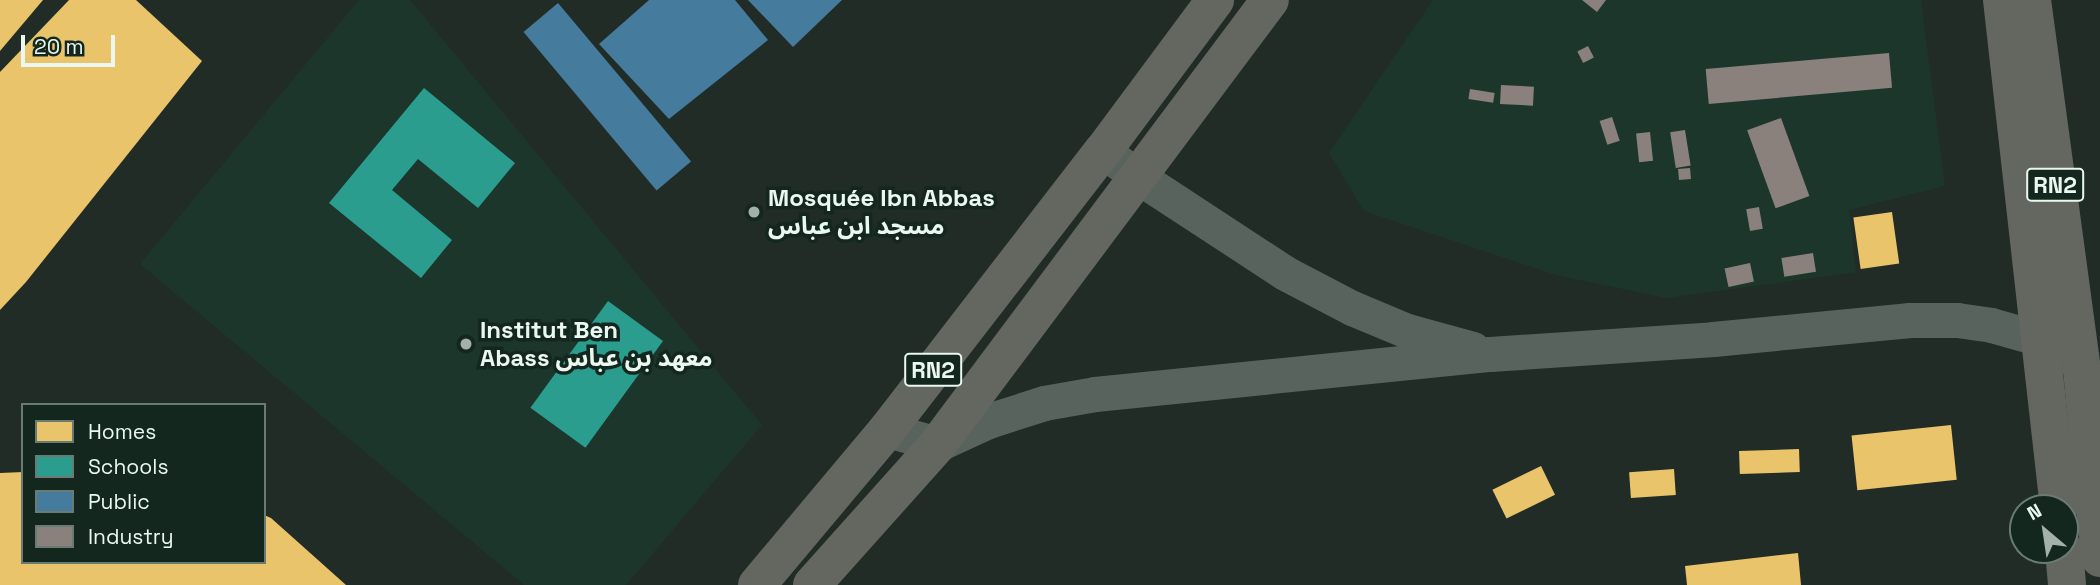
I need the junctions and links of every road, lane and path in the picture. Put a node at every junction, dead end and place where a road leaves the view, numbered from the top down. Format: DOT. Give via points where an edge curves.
graph roads {
  1 [pos="1215,0"];
  2 [pos="1270,0"];
  3 [pos="2002,0"];
  4 [pos="2032,0"];
  5 [pos="1104,150"];
  6 [pos="1140,178"];
  7 [pos="2041,339"];
  8 [pos="1490,354"];
  9 [pos="2091,374"];
  10 [pos="887,430"];
  11 [pos="938,444"];
  12 [pos="2058,494"];
  13 [pos="2100,558"];
  14 [pos="2065,564"];
  15 [pos="757,585"];
  16 [pos="812,585"];
  17 [pos="2067,585"];
  1 -- 5 [label="highway, RN2"];
  2 -- 6 [label="highway, RN2"];
  3 -- 7 [label="highway, RN2"];
  4 -- 9 [label="highway, RN2"];
  5 -- 6 [label="street"];
  5 -- 10 [label="highway, RN2"];
  6 -- 8 [label="street" via="1285,273 1352,308 1407,331"];
  6 -- 11 [label="highway, RN2"];
  7 -- 8 [label="street" via="1968,321 1910,320"];
  7 -- 9 [label="street"];
  7 -- 12 [label="highway, RN2"];
  8 -- 11 [label="street" via="1095,394 1032,406"];
  9 -- 13 [label="highway, RN2"];
  10 -- 11 [label="street"];
  10 -- 15 [label="highway, RN2"];
  11 -- 16 [label="highway, RN2"];
  14 -- 17 [label="highway"];
}
